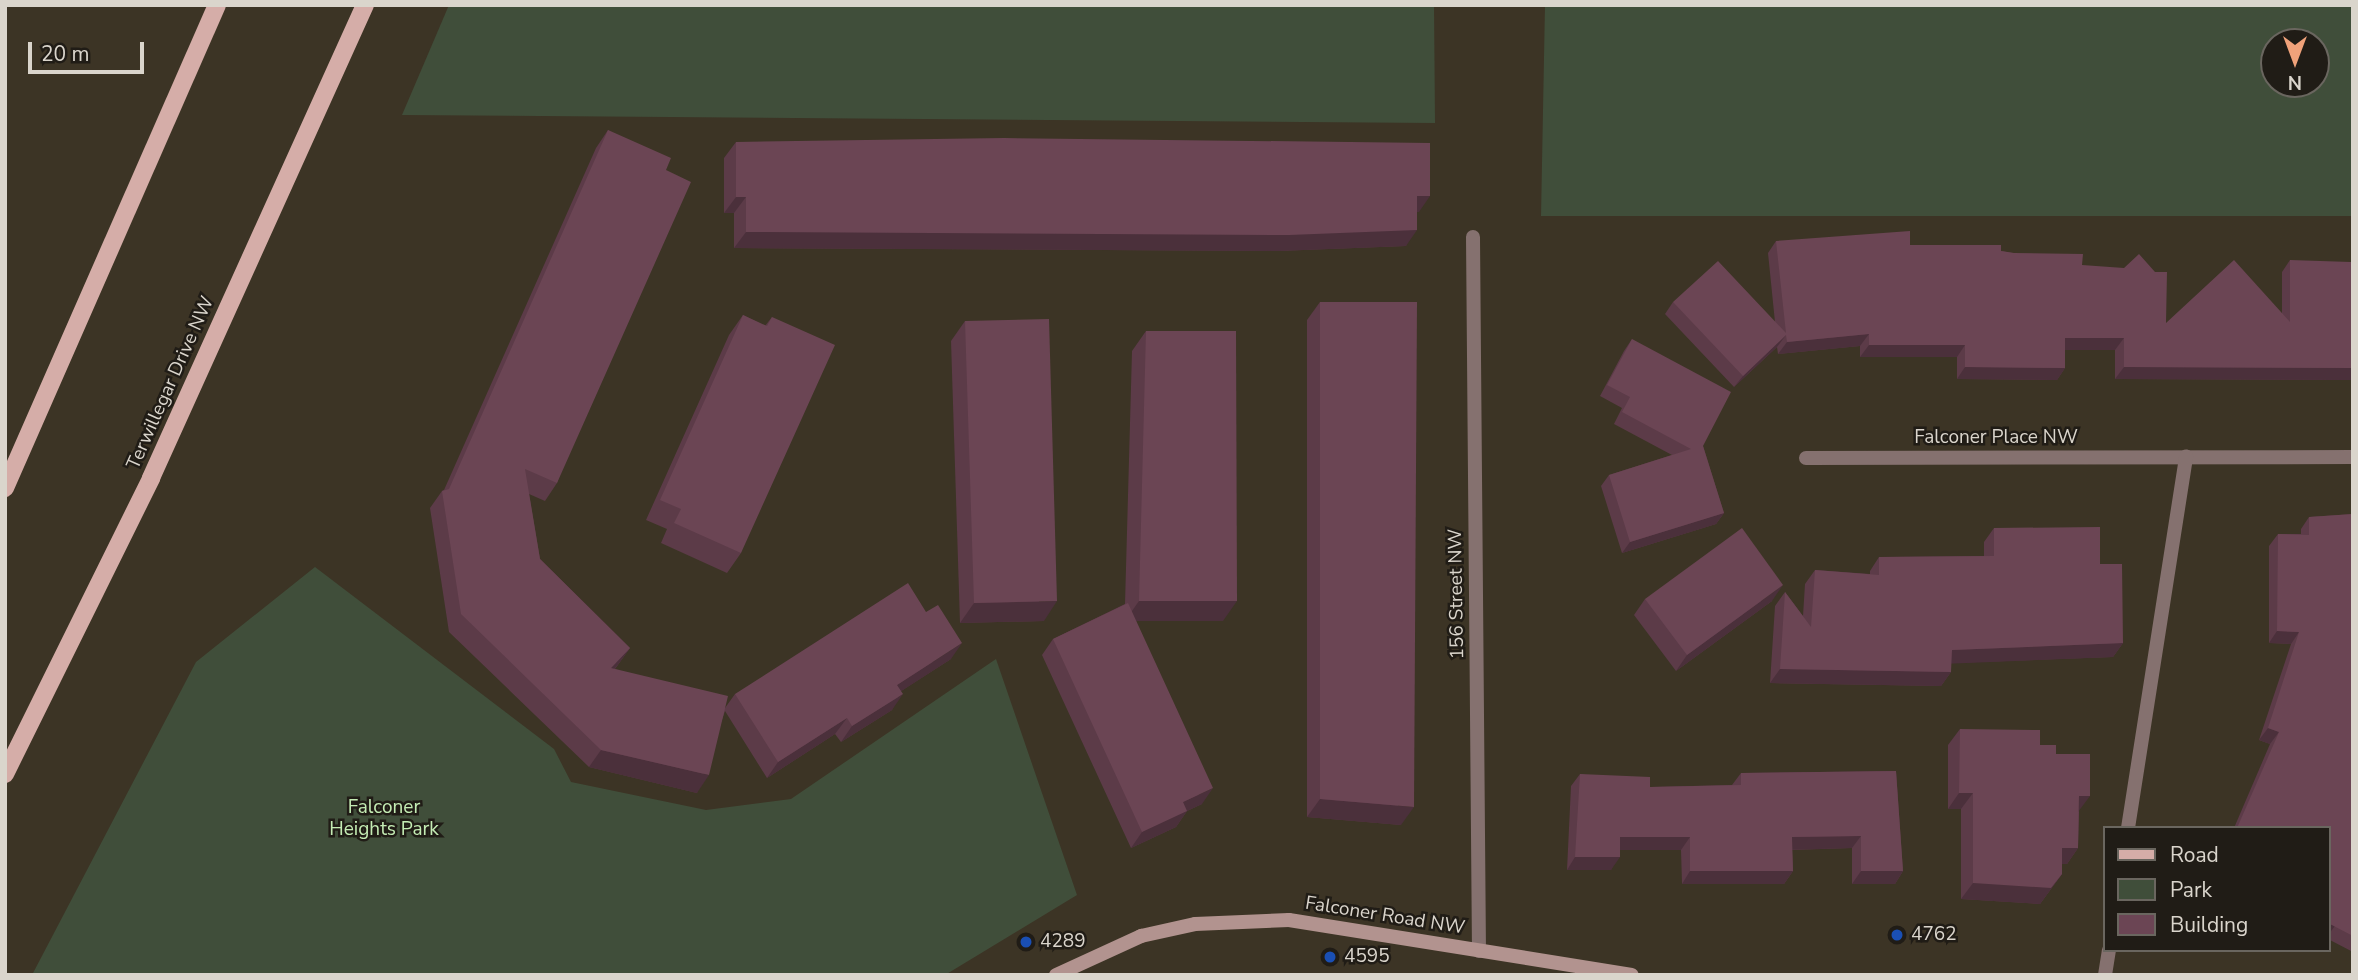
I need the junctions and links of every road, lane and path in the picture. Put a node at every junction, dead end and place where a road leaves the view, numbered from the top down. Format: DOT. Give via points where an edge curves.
graph roads {
  1 [pos="217,5"];
  2 [pos="365,5"];
  3 [pos="1473,237"];
  4 [pos="2186,457"];
  5 [pos="2353,457"];
  6 [pos="1806,458"];
  7 [pos="5,488"];
  8 [pos="5,774"];
  9 [pos="2128,826"];
  10 [pos="1479,951"];
  11 [pos="2109,952"];
  12 [pos="1056,975"];
  13 [pos="1632,975"];
  14 [pos="2105,975"];
  1 -- 7 [label="main road"];
  2 -- 8 [label="main road, Terwillegar Drive NW" via="151,478"];
  3 -- 10 [label="street, 156 Street NW"];
  4 -- 5 [label="street, Falconer Place NW"];
  4 -- 6 [label="street, Falconer Place NW"];
  4 -- 9 [label="street"];
  10 -- 12 [label="street, Falconer Road NW" via="1336,925 1242,921 1141,936"];
  10 -- 13 [label="street, Falconer Road NW"];
  11 -- 14 [label="street"];
}
